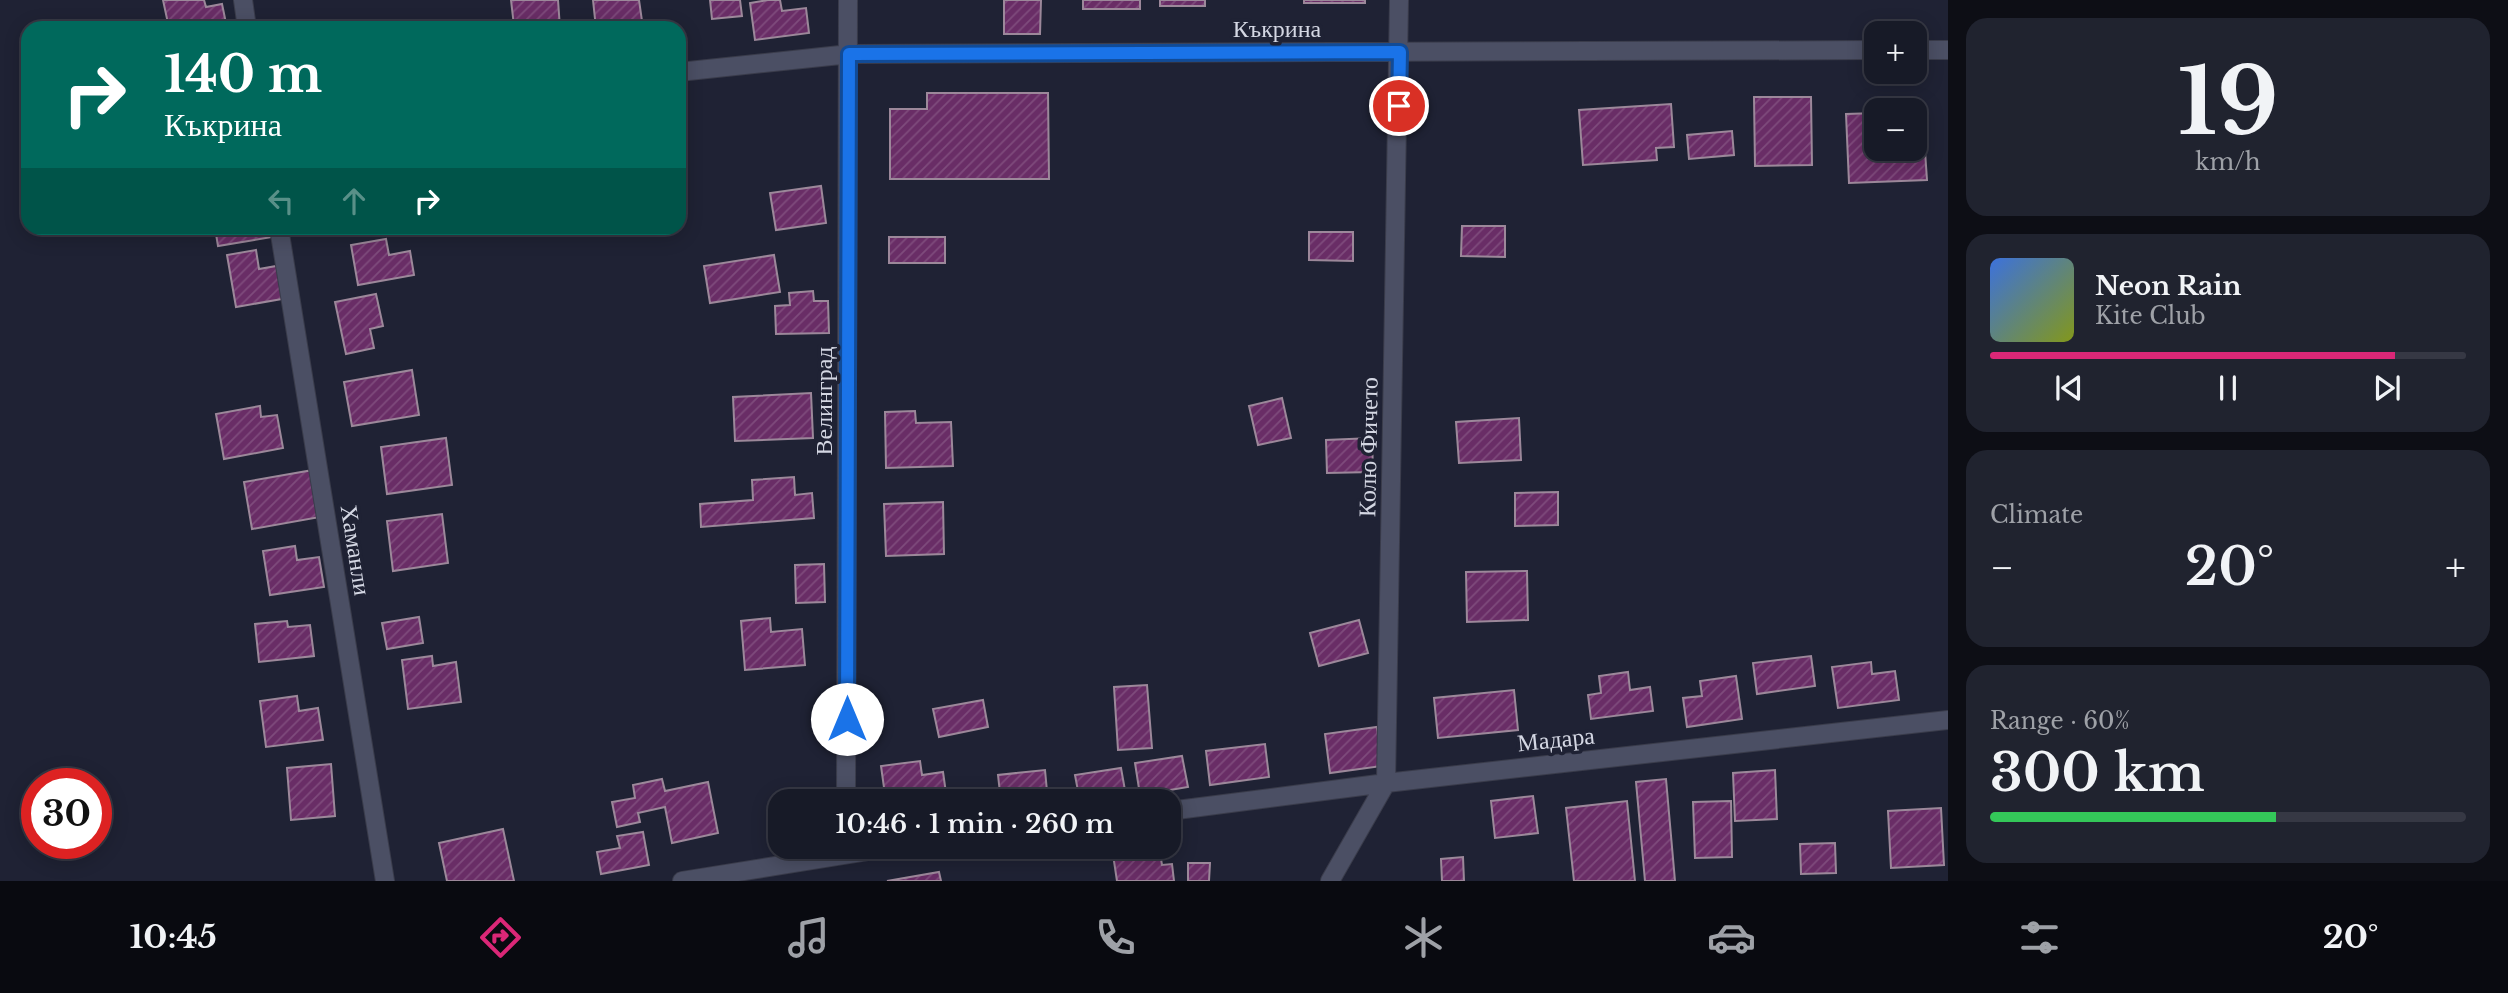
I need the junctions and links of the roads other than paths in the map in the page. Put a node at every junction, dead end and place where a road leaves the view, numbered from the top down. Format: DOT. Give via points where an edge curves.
graph roads {
  1 [pos="243,0"];
  2 [pos="848,0"];
  3 [pos="1399,0"];
  4 [pos="246,21"];
  5 [pos="1864,50"];
  6 [pos="1927,50"];
  7 [pos="1948,50"];
  8 [pos="1400,52"];
  9 [pos="849,54"];
  10 [pos="686,71"];
  11 [pos="280,235"];
  12 [pos="1948,720"];
  13 [pos="1386,783"];
  14 [pos="846,789"];
  15 [pos="1181,809"];
  16 [pos="798,859"];
  17 [pos="384,881"];
  18 [pos="682,881"];
  19 [pos="1330,881"];
  1 -- 4 [label="street"];
  2 -- 9 [label="street, Велинград"];
  3 -- 8 [label="street, Колю Фичето"];
  5 -- 8 [label="street, Къкрина"];
  6 -- 7 [label="street"];
  8 -- 9 [label="street, Къкрина"];
  8 -- 13 [label="street, Колю Фичето"];
  9 -- 10 [label="street, Къкрина"];
  9 -- 14 [label="street, Велинград"];
  11 -- 17 [label="street, Хаманли"];
  12 -- 13 [label="street, Мадара"];
  13 -- 15 [label="street, Мадара"];
  13 -- 19 [label="street, Колю Фичето"];
  16 -- 18 [label="street"];
}
